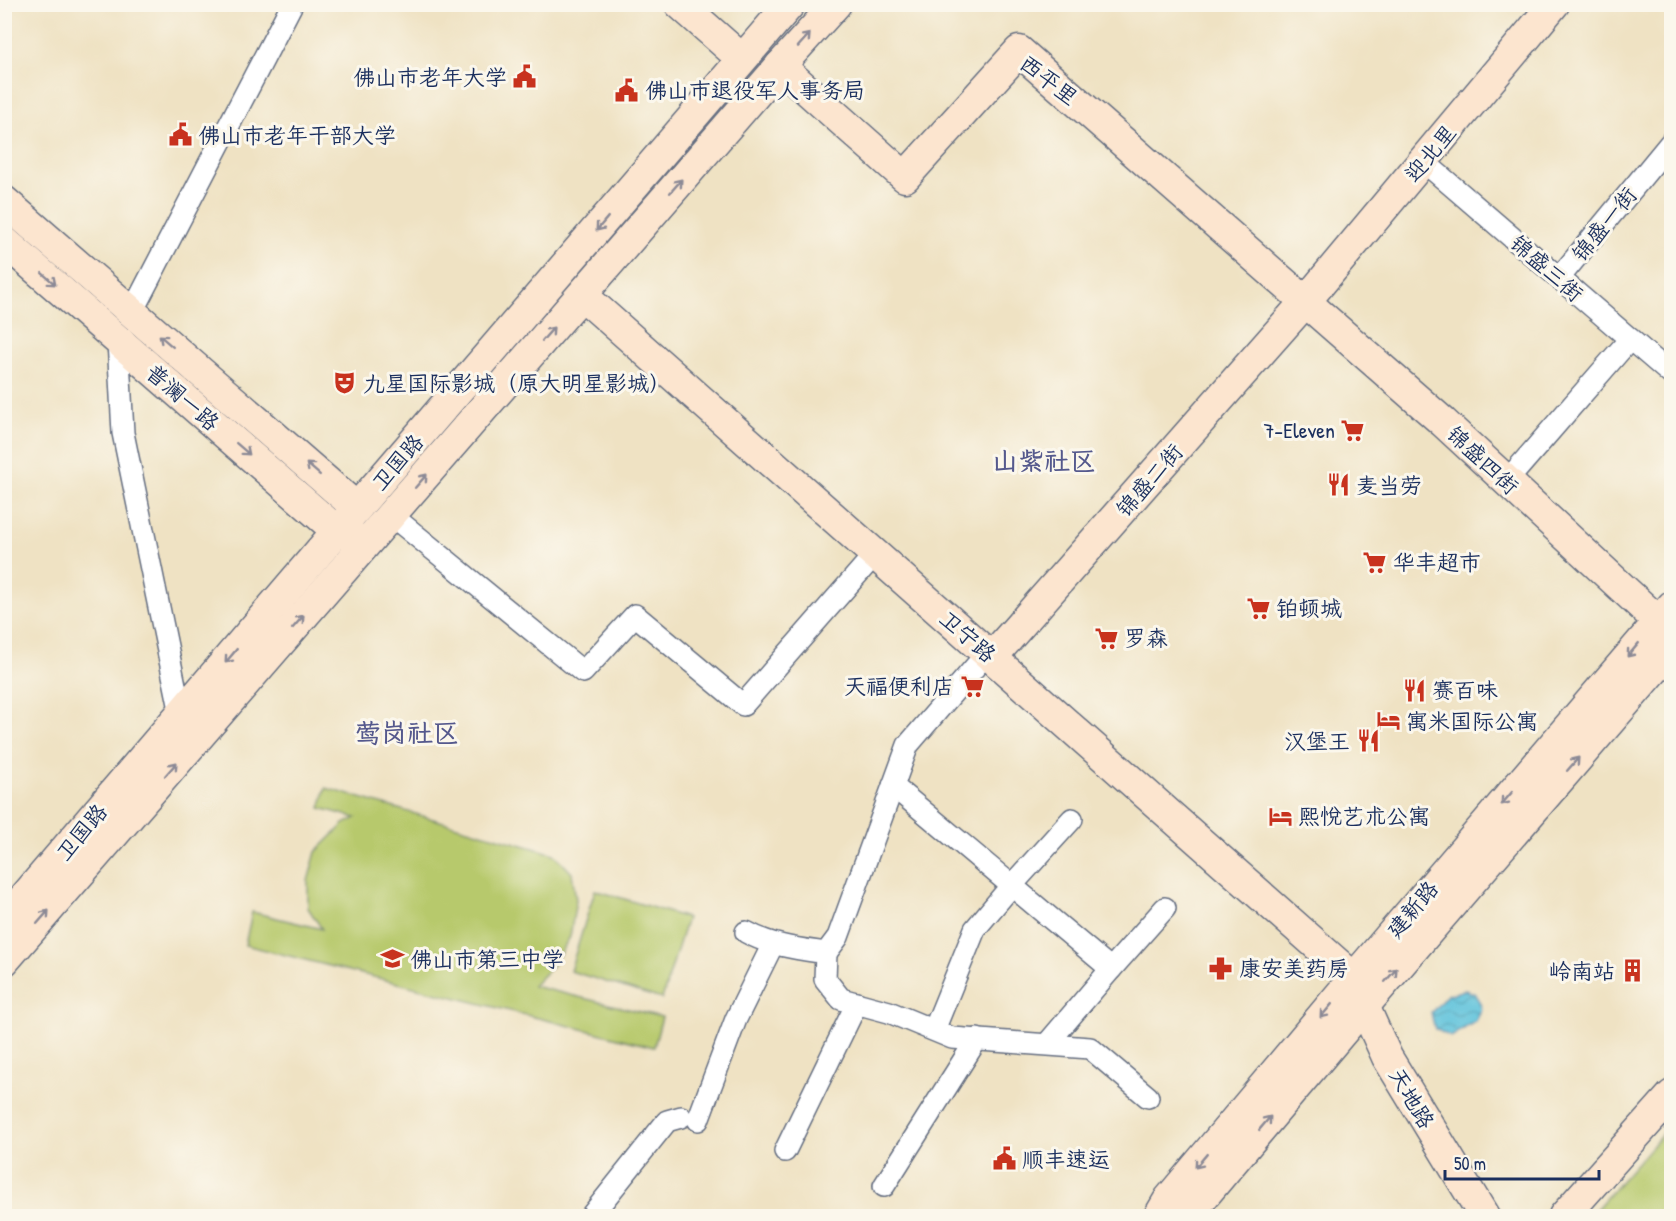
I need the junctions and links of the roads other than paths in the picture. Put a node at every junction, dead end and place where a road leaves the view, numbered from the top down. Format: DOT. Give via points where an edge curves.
graph roads {
  1 [pos="292,4"];
  2 [pos="680,4"];
  3 [pos="790,4"];
  4 [pos="836,4"];
  5 [pos="1554,4"];
  6 [pos="742,59"];
  7 [pos="780,66"];
  8 [pos="1671,141"];
  9 [pos="1423,161"];
  10 [pos="4,201"];
  11 [pos="4,241"];
  12 [pos="1559,278"];
  13 [pos="582,295"];
  14 [pos="1305,302"];
  15 [pos="132,312"];
  16 [pos="1630,339"];
  17 [pos="118,340"];
  18 [pos="1671,375"];
  19 [pos="1506,482"];
  20 [pos="357,508"];
  21 [pos="392,515"];
  22 [pos="337,531"];
  23 [pos="369,541"];
  24 [pos="875,554"];
  25 [pos="1665,614"];
  26 [pos="1671,649"];
  27 [pos="990,655"];
  28 [pos="181,714"];
  29 [pos="893,786"];
  30 [pos="1072,819"];
  31 [pos="1012,885"];
  32 [pos="1165,908"];
  33 [pos="4,921"];
  34 [pos="746,932"];
  35 [pos="772,944"];
  36 [pos="826,954"];
  37 [pos="4,961"];
  38 [pos="1111,969"];
  39 [pos="1354,978"];
  40 [pos="857,1003"];
  41 [pos="1364,1006"];
  42 [pos="934,1030"];
  43 [pos="977,1039"];
  44 [pos="1047,1044"];
  45 [pos="1671,1095"];
  46 [pos="1148,1097"];
  47 [pos="785,1151"];
  48 [pos="884,1186"];
  49 [pos="591,1216"];
  50 [pos="1159,1216"];
  51 [pos="1187,1216"];
  52 [pos="1484,1216"];
  53 [pos="1563,1216"];
  1 -- 15 [label="street"];
  2 -- 6 [label="main road"];
  3 -- 6 [label="main road, 卫国路"];
  7 -- 4 [label="main road, 卫国路, one-way"];
  5 -- 9 [label="main road, 迎北里"];
  6 -- 20 [label="main road, 卫国路, one-way"];
  13 -- 7 [label="main road, 卫国路, one-way"];
  7 -- 14 [label="main road, 西平里" via="905,177 1019,51"];
  8 -- 12 [label="street, 锦盛一街"];
  9 -- 12 [label="street, 锦盛三街"];
  9 -- 14 [label="main road, 迎北里"];
  10 -- 15 [label="main road, 普澜一路"];
  11 -- 17 [label="main road, 普澜一路, one-way"];
  12 -- 16 [label="street, 锦盛三街"];
  21 -- 13 [label="main road, 卫国路, one-way"];
  13 -- 24 [label="main road, 卫宁路"];
  14 -- 19 [label="main road, 锦盛四街"];
  14 -- 27 [label="main road, 锦盛二街"];
  20 -- 15 [label="main road, 普澜一路, one-way"];
  16 -- 18 [label="street, 锦盛三街"];
  16 -- 19 [label="street"];
  17 -- 22 [label="main road, 普澜一路, one-way"];
  17 -- 28 [label="street" via="123,433"];
  19 -- 25 [label="main road, 锦盛四街"];
  20 -- 22 [label="main road, 卫国路"];
  20 -- 23 [label="main road"];
  21 -- 23 [label="main road, 卫国路"];
  21 -- 24 [label="street" via="583,672 635,615 743,705"];
  22 -- 23 [label="main road, 普澜一路"];
  22 -- 28 [label="main road, 卫国路, one-way"];
  37 -- 23 [label="main road, 卫国路, one-way"];
  24 -- 27 [label="main road, 卫宁路"];
  25 -- 39 [label="main road, 建新路, one-way"];
  41 -- 26 [label="main road, 建新路, one-way"];
  27 -- 29 [label="street" via="908,745"];
  27 -- 39 [label="main road, 卫宁路"];
  28 -- 33 [label="main road, 卫国路"];
  29 -- 31 [label="street"];
  29 -- 36 [label="street" via="838,937"];
  30 -- 31 [label="street"];
  31 -- 38 [label="street"];
  31 -- 42 [label="street" via="975,929"];
  32 -- 38 [label="street"];
  34 -- 35 [label="street"];
  35 -- 36 [label="street"];
  35 -- 49 [label="street" via="689,1118 667,1121"];
  36 -- 40 [label="street" via="825,978 841,999"];
  38 -- 44 [label="street"];
  39 -- 50 [label="main road, 建新路, one-way" via="1169,1199"];
  40 -- 42 [label="street"];
  40 -- 47 [label="street"];
  51 -- 41 [label="main road, 建新路, one-way"];
  41 -- 52 [label="main road, 天地路" via="1387,1057"];
  42 -- 43 [label="street" via="952,1038"];
  43 -- 44 [label="street"];
  43 -- 48 [label="street"];
  44 -- 46 [label="street" via="1090,1048"];
  45 -- 53 [label="main road"];
}
